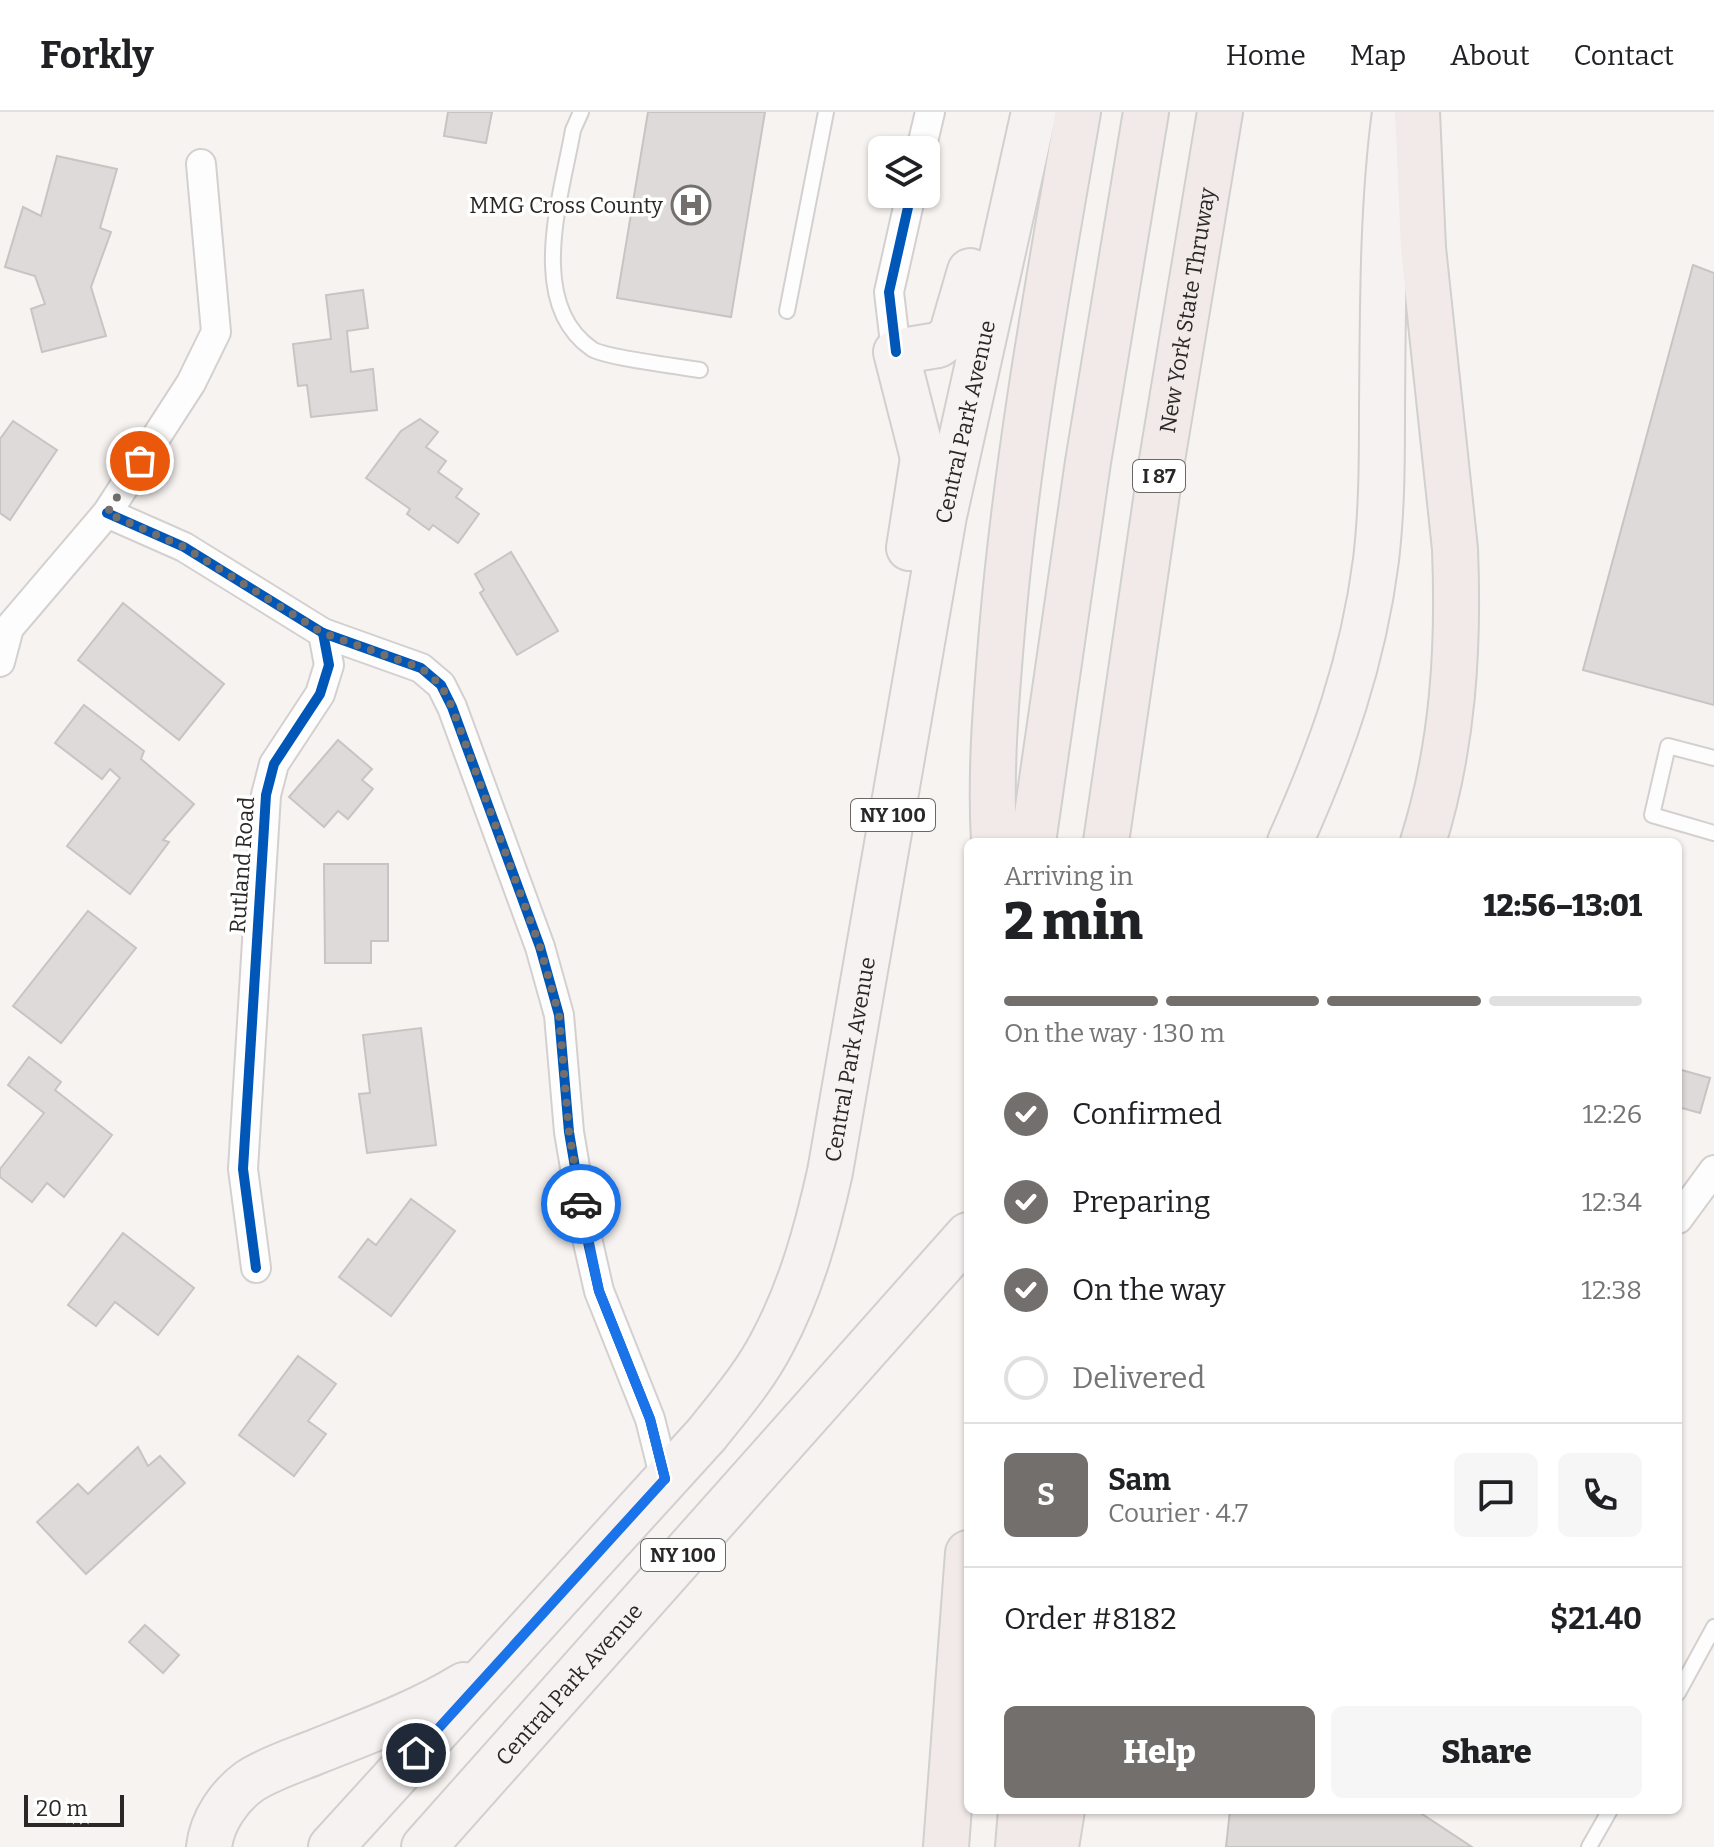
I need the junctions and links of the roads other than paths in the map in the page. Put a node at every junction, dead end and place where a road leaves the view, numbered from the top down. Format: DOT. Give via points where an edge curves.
graph roads {
  1 [pos="581,112"];
  2 [pos="826,112"];
  3 [pos="930,112"];
  4 [pos="1033,112"];
  5 [pos="1078,112"];
  6 [pos="1146,112"];
  7 [pos="1220,112"];
  8 [pos="1395,112"];
  9 [pos="1417,112"];
  10 [pos="924,136"];
  11 [pos="201,164"];
  12 [pos="908,208"];
  13 [pos="787,311"];
  14 [pos="896,352"];
  15 [pos="700,370"];
  16 [pos="107,513"];
  17 [pos="323,633"];
  18 [pos="0,662"];
  19 [pos="1714,758"];
  20 [pos="893,814"];
  21 [pos="1714,833"];
  22 [pos="994,838"];
  23 [pos="1034,838"];
  24 [pos="1107,838"];
  25 [pos="1292,838"];
  26 [pos="1424,838"];
  27 [pos="1714,1170"];
  28 [pos="1682,1214"];
  29 [pos="964,1240"];
  30 [pos="256,1268"];
  31 [pos="665,1479"];
  32 [pos="964,1606"];
  33 [pos="1714,1627"];
  34 [pos="502,1658"];
  35 [pos="1682,1686"];
  36 [pos="1021,1814"];
  37 [pos="1061,1814"];
  38 [pos="1608,1814"];
  39 [pos="209,1847"];
  40 [pos="331,1847"];
  41 [pos="424,1847"];
  42 [pos="946,1847"];
  43 [pos="1018,1847"];
  44 [pos="1056,1847"];
  45 [pos="1589,1847"];
  1 -- 15 [label="lane" via="573,130 551,253 559,304 572,330 594,351"];
  2 -- 13 [label="lane"];
  3 -- 10 [label="street"];
  4 -- 14 [label="main road" via="972,263 951,336 938,345"];
  4 -- 20 [label="main road, Central Park Avenue / NY 100" via="944,516"];
  5 -- 22 [label="highway" via="1015,495 991,784"];
  6 -- 23 [label="highway"];
  7 -- 24 [label="highway, New York State Thruway / I 87"];
  8 -- 25 [label="main road" via="1384,254 1381,496 1370,600 1337,732"];
  9 -- 26 [label="highway" via="1423,248 1457,606 1451,711"];
  11 -- 16 [label="street" via="216,332 191,383"];
  12 -- 14 [label="street" via="889,292"];
  14 -- 20 [label="main road" via="923,458 893,658"];
  16 -- 17 [label="street" via="184,547"];
  16 -- 18 [label="street" via="9,628"];
  17 -- 30 [label="street, Rutland Road" via="329,665 320,694 274,764 266,795 243,1169"];
  17 -- 31 [label="street" via="421,668 441,685 452,707 540,947 559,1015 569,1132 596,1277 650,1419"];
  19 -- 21 [label="lane" via="1668,746 1652,815"];
  20 -- 31 [label="main road, Central Park Avenue / NY 100" via="830,1172 796,1291 772,1344 742,1390"];
  27 -- 28 [label="street"];
  29 -- 41 [label="main road, Central Park Avenue / NY 100"];
  31 -- 34 [label="main road, Central Park Avenue / NY 100"];
  32 -- 42 [label="highway"];
  33 -- 35 [label="lane"];
  34 -- 39 [label="main road" via="418,1711 250,1781 218,1818"];
  34 -- 40 [label="main road, Central Park Avenue / NY 100"];
  36 -- 43 [label="highway"];
  37 -- 44 [label="highway"];
  38 -- 45 [label="lane"];
}
